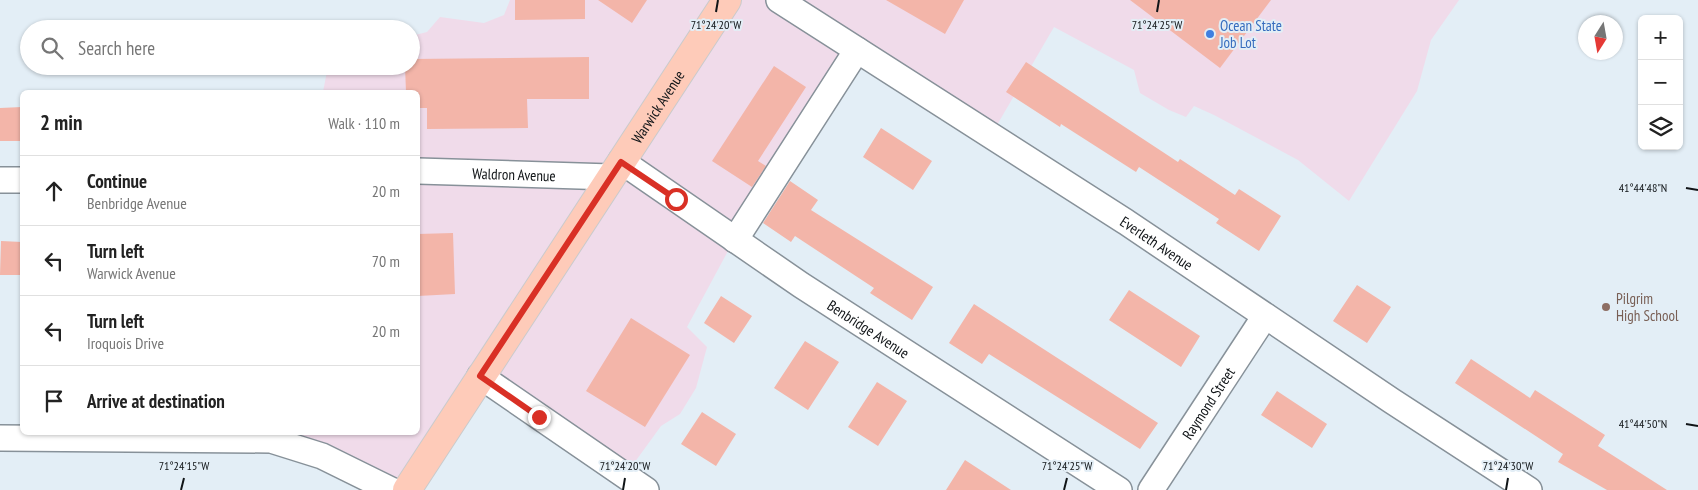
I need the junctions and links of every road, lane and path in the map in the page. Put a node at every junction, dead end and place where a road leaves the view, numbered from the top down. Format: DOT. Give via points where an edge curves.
graph roads {
  1 [pos="726,0"];
  2 [pos="779,0"];
  3 [pos="857,50"];
  4 [pos="616,169"];
  5 [pos="420,171"];
  6 [pos="0,180"];
  7 [pos="20,180"];
  8 [pos="736,240"];
  9 [pos="1265,316"];
  10 [pos="480,376"];
  11 [pos="0,438"];
  12 [pos="390,490"];
  13 [pos="408,490"];
  14 [pos="646,490"];
  15 [pos="1119,490"];
  16 [pos="1151,490"];
  17 [pos="1529,490"];
  1 -- 4 [label="main road, Warwick Avenue"];
  2 -- 3 [label="street, Everleth Avenue"];
  3 -- 8 [label="street"];
  3 -- 9 [label="street, Everleth Avenue" via="1126,222"];
  4 -- 5 [label="street, Waldron Avenue"];
  4 -- 8 [label="street, Benbridge Avenue"];
  4 -- 10 [label="main road, Warwick Avenue"];
  6 -- 7 [label="street"];
  8 -- 15 [label="street, Benbridge Avenue"];
  9 -- 16 [label="street, Raymond Street"];
  9 -- 17 [label="street, Everleth Avenue"];
  10 -- 13 [label="main road, Warwick Avenue"];
  10 -- 14 [label="street"];
  11 -- 12 [label="street" via="271,440 322,456"];
}
